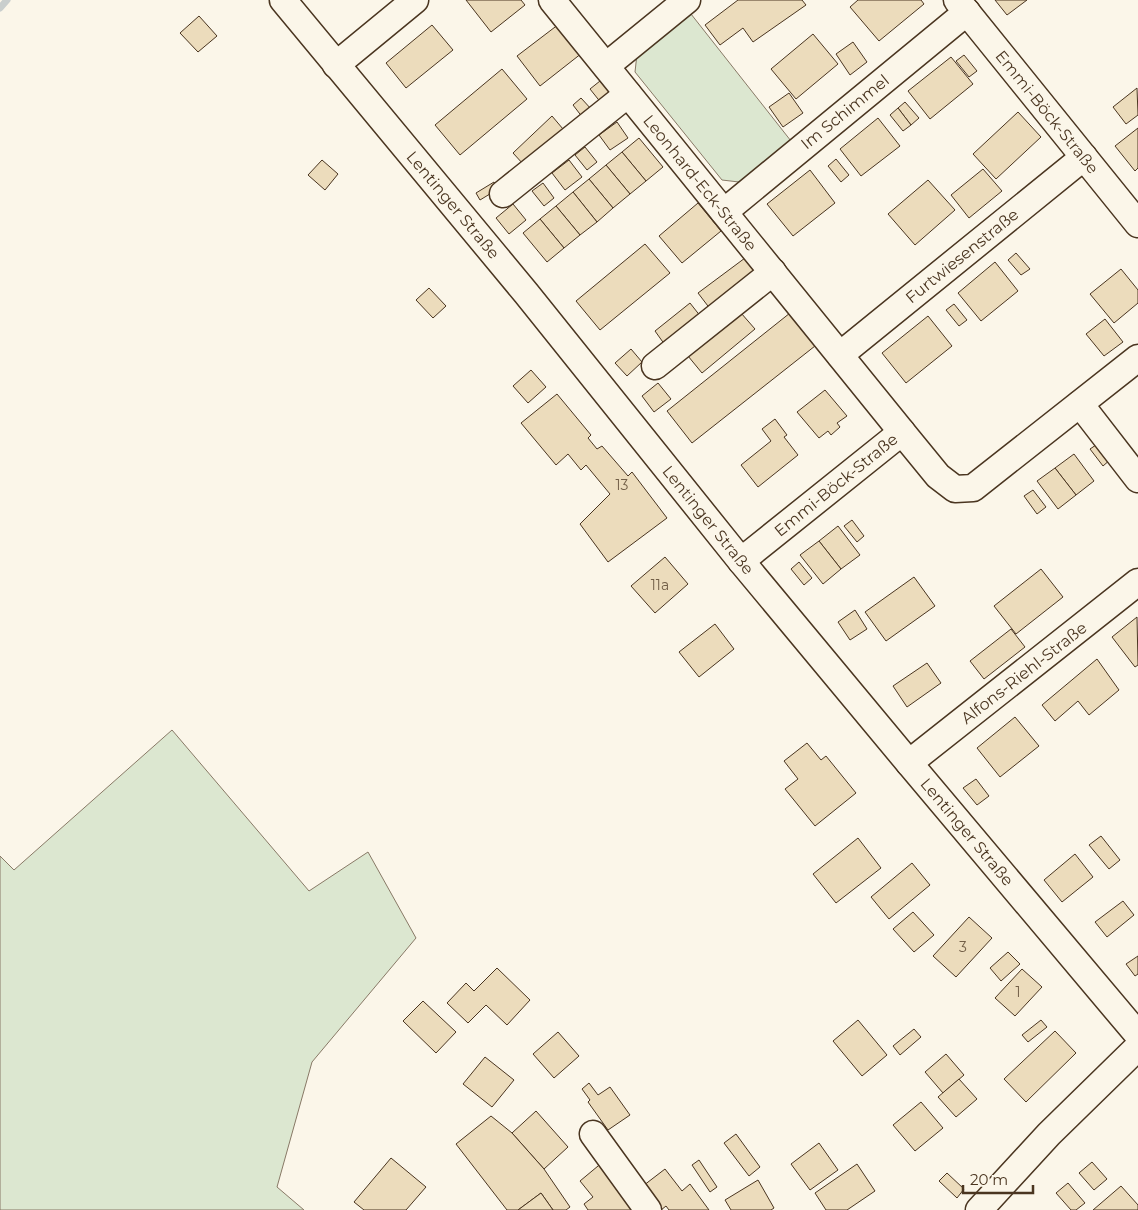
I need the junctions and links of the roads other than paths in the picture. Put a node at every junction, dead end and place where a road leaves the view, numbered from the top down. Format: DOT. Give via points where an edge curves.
graph roads {
  1 [pos="284,0"];
  2 [pos="415,0"];
  3 [pos="552,0"];
  4 [pos="687,0"];
  5 [pos="962,6"];
  6 [pos="336,65"];
  7 [pos="606,66"];
  8 [pos="628,94"];
  9 [pos="1084,157"];
  10 [pos="503,194"];
  11 [pos="724,212"];
  12 [pos="1138,224"];
  13 [pos="773,272"];
  14 [pos="840,355"];
  15 [pos="1138,358"];
  16 [pos="655,366"];
  17 [pos="1080,404"];
  18 [pos="902,432"];
  19 [pos="1138,479"];
  20 [pos="741,561"];
  21 [pos="1138,582"];
  22 [pos="909,763"];
  23 [pos="1138,1035"];
  24 [pos="1138,1046"];
  25 [pos="593,1134"];
  26 [pos="648,1210"];
  27 [pos="979,1210"];
  1 -- 6 [label="street, Lentinger Straße"];
  2 -- 6 [label="street"];
  3 -- 7 [label="street, Leonhard-Eck-Straße"];
  4 -- 7 [label="street"];
  5 -- 9 [label="street, Emmi-Böck-Straße"];
  5 -- 11 [label="street, Im Schimmel"];
  6 -- 20 [label="street, Lentinger Straße" via="526,293"];
  7 -- 8 [label="street, Leonhard-Eck-Straße"];
  8 -- 10 [label="street"];
  8 -- 11 [label="street, Leonhard-Eck-Straße"];
  9 -- 12 [label="street, Emmi-Böck-Straße"];
  9 -- 14 [label="street, Furtwiesenstraße"];
  11 -- 13 [label="street, Leonhard-Eck-Straße"];
  13 -- 14 [label="street, Leonhard-Eck-Straße"];
  13 -- 16 [label="street"];
  14 -- 18 [label="street, Leonhard-Eck-Straße"];
  15 -- 17 [label="street, Emmi-Böck-Straße"];
  17 -- 18 [label="street, Emmi-Böck-Straße" via="973,488 955,489 949,485"];
  17 -- 19 [label="street"];
  18 -- 20 [label="street, Emmi-Böck-Straße"];
  20 -- 22 [label="street, Lentinger Straße"];
  21 -- 22 [label="street, Alfons-Riehl-Straße"];
  22 -- 23 [label="street, Lentinger Straße"];
  24 -- 27 [label="street" via="1049,1134"];
  25 -- 26 [label="street"];
}
